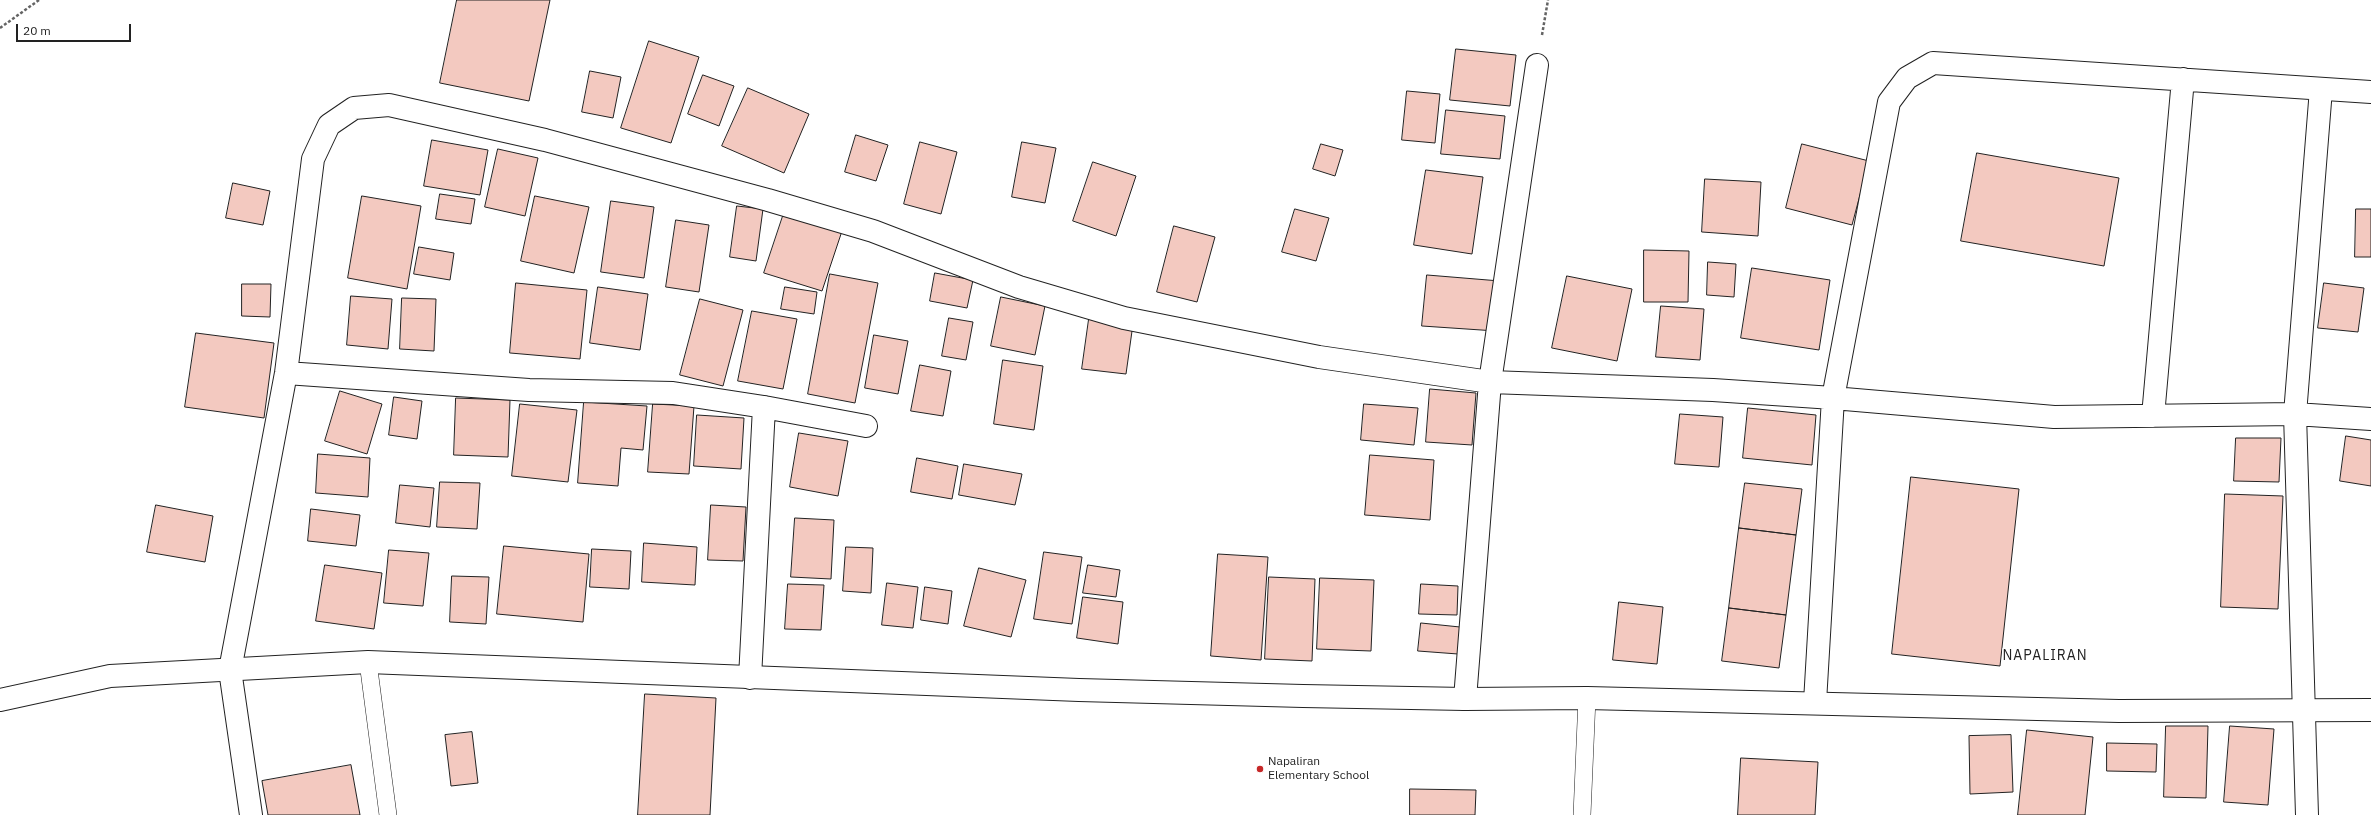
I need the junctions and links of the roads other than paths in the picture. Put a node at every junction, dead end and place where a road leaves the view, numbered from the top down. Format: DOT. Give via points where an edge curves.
graph roads {
  1 [pos="1537,65"];
  2 [pos="2183,79"];
  3 [pos="2321,88"];
  4 [pos="2371,92"];
  5 [pos="286,372"];
  6 [pos="1490,382"];
  7 [pos="1833,398"];
  8 [pos="764,407"];
  9 [pos="2295,414"];
  10 [pos="2153,416"];
  11 [pos="2371,419"];
  12 [pos="866,426"];
  13 [pos="368,662"];
  14 [pos="230,670"];
  15 [pos="750,678"];
  16 [pos="1588,698"];
  17 [pos="1465,699"];
  18 [pos="0,700"];
  19 [pos="1815,702"];
  20 [pos="2304,708"];
  21 [pos="2371,710"];
  22 [pos="251,815"];
  23 [pos="388,815"];
  24 [pos="1582,815"];
  25 [pos="2307,815"];
  1 -- 6 [label="street"];
  2 -- 3 [label="street"];
  2 -- 7 [label="street" via="1933,63 1907,78 1889,102"];
  2 -- 10 [label="street"];
  3 -- 4 [label="street"];
  3 -- 9 [label="street"];
  5 -- 6 [label="street" via="312,159 329,125 354,108 389,105 545,140 768,200 873,231 1019,287 1124,318 1319,357"];
  5 -- 8 [label="street" via="507,389 673,393"];
  5 -- 14 [label="street"];
  6 -- 7 [label="street" via="1713,390"];
  6 -- 17 [label="street"];
  7 -- 10 [label="street" via="2054,417"];
  7 -- 19 [label="street"];
  8 -- 12 [label="street"];
  8 -- 15 [label="street"];
  9 -- 10 [label="street"];
  9 -- 11 [label="street"];
  9 -- 20 [label="street"];
  13 -- 14 [label="street"];
  13 -- 15 [label="street"];
  13 -- 23 [label="lane"];
  14 -- 18 [label="street" via="110,676"];
  14 -- 22 [label="street"];
  15 -- 17 [label="street" via="1079,690"];
  16 -- 17 [label="street"];
  16 -- 19 [label="street"];
  16 -- 24 [label="lane"];
  19 -- 20 [label="street" via="2119,711"];
  20 -- 21 [label="street"];
  20 -- 25 [label="street"];
}
